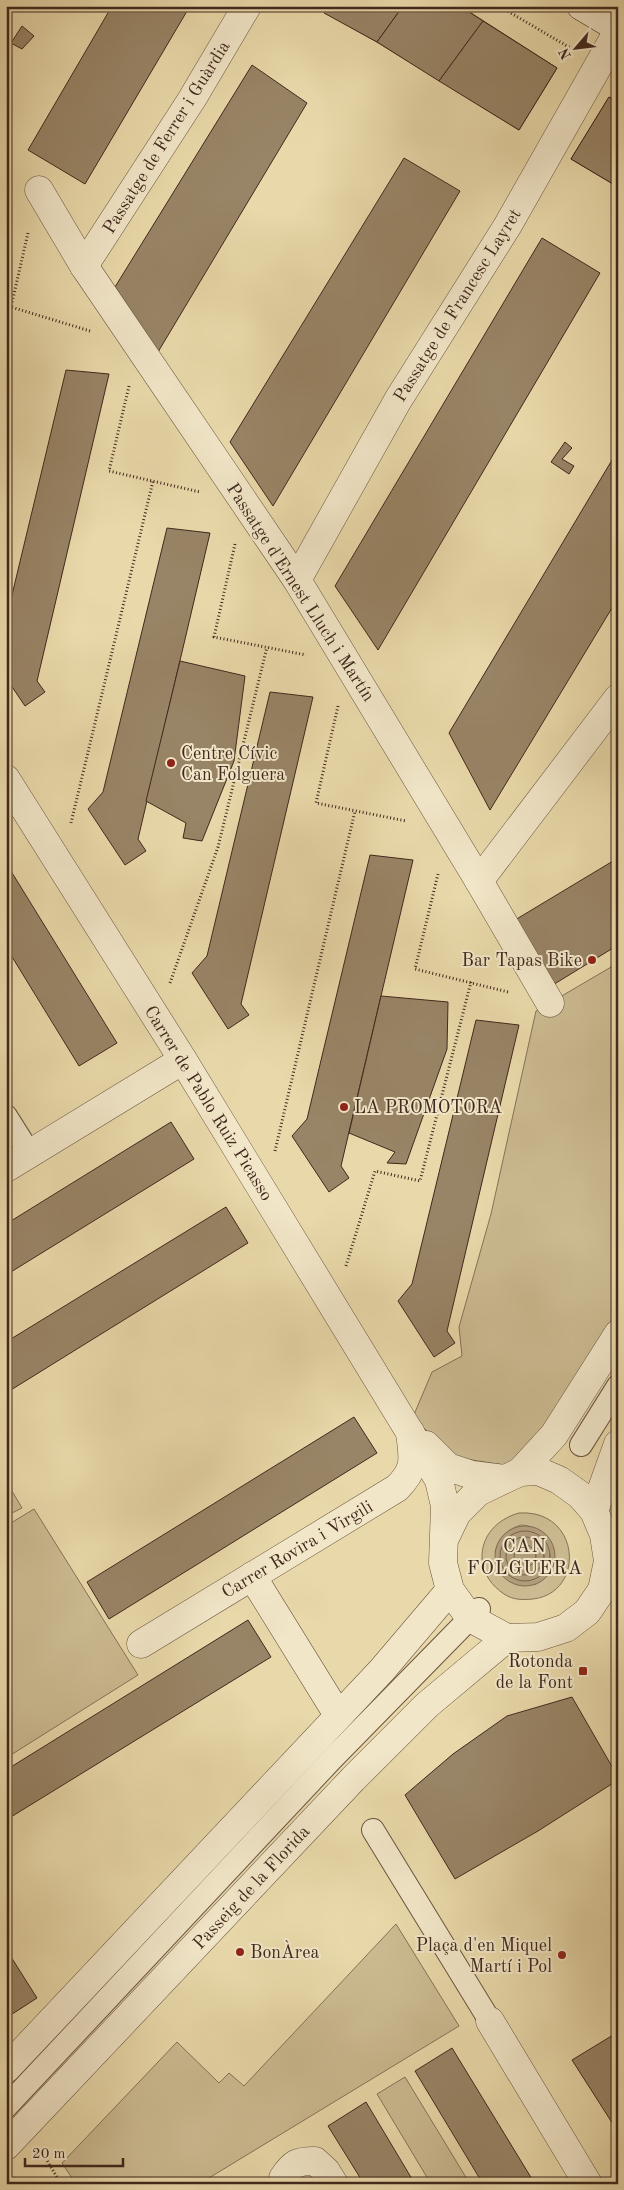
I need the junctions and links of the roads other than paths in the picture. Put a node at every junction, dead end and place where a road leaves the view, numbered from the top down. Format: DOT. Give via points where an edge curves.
graph roads {
  1 [pos="246,6"];
  2 [pos="581,6"];
  3 [pos="618,29"];
  4 [pos="39,190"];
  5 [pos="84,266"];
  6 [pos="297,580"];
  7 [pos="618,698"];
  8 [pos="6,779"];
  9 [pos="479,881"];
  10 [pos="550,1003"];
  11 [pos="183,1060"];
  12 [pos="6,1116"];
  13 [pos="30,1154"];
  14 [pos="6,1168"];
  15 [pos="618,1334"];
  16 [pos="618,1386"];
  17 [pos="409,1428"];
  18 [pos="618,1444"];
  19 [pos="581,1445"];
  20 [pos="512,1476"];
  21 [pos="594,1511"];
  22 [pos="444,1540"];
  23 [pos="252,1576"];
  24 [pos="450,1590"];
  25 [pos="610,1593"];
  26 [pos="474,1614"];
  27 [pos="507,1638"];
  28 [pos="141,1644"];
  29 [pos="338,1715"];
  30 [pos="373,1830"];
  31 [pos="490,2021"];
  32 [pos="6,2069"];
  33 [pos="6,2107"];
  34 [pos="6,2146"];
  35 [pos="284,2184"];
  36 [pos="334,2184"];
  37 [pos="588,2184"];
  1 -- 5 [label="street, Passatge de Ferrer i Guàrdia" via="192,99"];
  2 -- 3 [label="street"];
  3 -- 6 [label="street, Passatge de Francesc Layret" via="508,225 398,400"];
  4 -- 5 [label="street, Passatge d'Ernest Lluch i Martín"];
  5 -- 6 [label="street, Passatge d'Ernest Lluch i Martín"];
  6 -- 9 [label="street, Passatge d'Ernest Lluch i Martín"];
  7 -- 9 [label="street"];
  8 -- 11 [label="street, Carrer de Pablo Ruiz Picasso"];
  9 -- 10 [label="street, Passatge d'Ernest Lluch i Martín"];
  11 -- 13 [label="street"];
  11 -- 17 [label="street, Carrer de Pablo Ruiz Picasso"];
  12 -- 13 [label="street"];
  13 -- 14 [label="street"];
  15 -- 20 [label="street" via="554,1435"];
  16 -- 19 [label="street"];
  17 -- 20 [label="street, Carrer de Pablo Ruiz Picasso" via="448,1467 472,1475"];
  17 -- 22 [label="street, Carrer de Pablo Ruiz Picasso" via="439,1480 445,1506"];
  17 -- 23 [label="street, Carrer Rovira i Virgili" via="413,1459 409,1476 397,1488"];
  18 -- 21 [label="street"];
  20 -- 21 [label="street" via="538,1471 559,1480"];
  20 -- 22 [label="street" via="478,1492 457,1513"];
  21 -- 25 [label="street" via="604,1535"];
  22 -- 24 [label="street" via="443,1563"];
  23 -- 28 [label="street, Carrer Rovira i Virgili"];
  23 -- 29 [label="street"];
  24 -- 26 [label="street"];
  24 -- 29 [label="street" via="382,1670"];
  25 -- 27 [label="street" via="566,1628 538,1637"];
  26 -- 27 [label="street"];
  26 -- 33 [label="street, Passeig de la Florida" via="332,1759"];
  27 -- 34 [label="street, Passeig de la Florida" via="427,1705 353,1779"];
  29 -- 32 [label="street"];
  30 -- 31 [label="street"];
  31 -- 37 [label="street"];
  35 -- 36 [label="street" via="283,2178 290,2167 302,2161 316,2161"];
}
